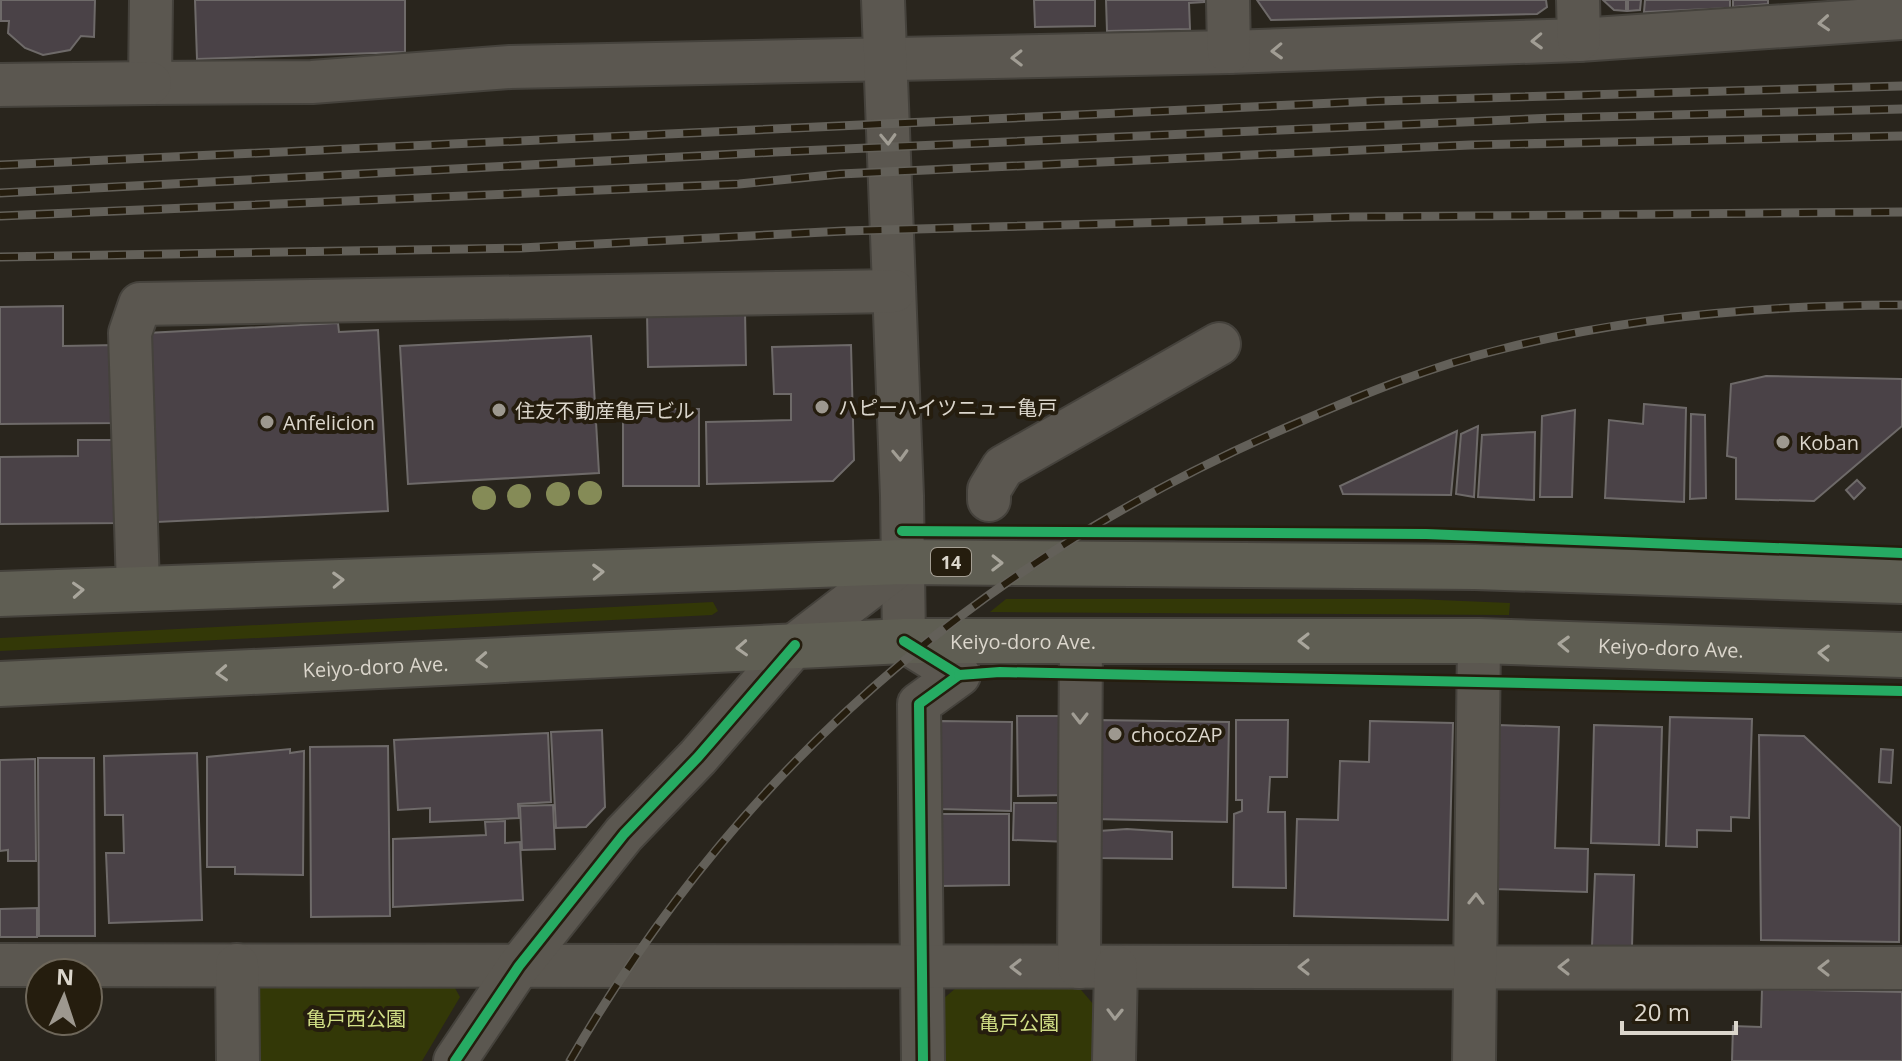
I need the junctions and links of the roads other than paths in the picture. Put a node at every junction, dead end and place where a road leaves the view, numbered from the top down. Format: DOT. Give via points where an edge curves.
graph roads {
  1 [pos="151,0"];
  2 [pos="883,0"];
  3 [pos="1228,0"];
  4 [pos="1902,18"];
  5 [pos="1579,20"];
  6 [pos="1229,52"];
  7 [pos="885,61"];
  8 [pos="150,83"];
  9 [pos="0,85"];
  10 [pos="894,291"];
  11 [pos="1219,344"];
  12 [pos="989,500"];
  13 [pos="903,562"];
  14 [pos="1902,581"];
  15 [pos="138,587"];
  16 [pos="0,594"];
  17 [pos="1081,640"];
  18 [pos="904,641"];
  19 [pos="1479,641"];
  20 [pos="795,645"];
  21 [pos="1902,655"];
  22 [pos="0,684"];
  23 [pos="0,965"];
  24 [pos="237,965"];
  25 [pos="519,966"];
  26 [pos="922,966"];
  27 [pos="1098,967"];
  28 [pos="1475,967"];
  29 [pos="1902,968"];
  30 [pos="238,1061"];
  31 [pos="455,1061"];
  32 [pos="923,1061"];
  33 [pos="1114,1061"];
  34 [pos="1474,1061"];
  1 -- 8 [label="street"];
  2 -- 7 [label="street"];
  3 -- 6 [label="street"];
  4 -- 5 [label="street, one-way"];
  5 -- 6 [label="street, one-way"];
  6 -- 7 [label="street, one-way"];
  7 -- 8 [label="street" via="510,67 312,82"];
  7 -- 10 [label="street, one-way"];
  8 -- 9 [label="street"];
  10 -- 13 [label="street, one-way"];
  10 -- 15 [label="street" via="140,304 130,333"];
  11 -- 12 [label="street" via="1003,467"];
  13 -- 14 [label="highway, 14, one-way" via="1475,567"];
  15 -- 13 [label="highway, 14, one-way"];
  13 -- 18 [label="street"];
  13 -- 20 [label="street"];
  16 -- 15 [label="highway, 14, one-way"];
  17 -- 18 [label="highway, Keiyo-doro Ave."];
  19 -- 17 [label="highway, Keiyo-doro Ave., one-way"];
  17 -- 27 [label="street, one-way"];
  18 -- 20 [label="highway, Keiyo-doro Ave."];
  18 -- 26 [label="street" via="959,675 919,704"];
  21 -- 19 [label="highway, Keiyo-doro Ave., one-way"];
  28 -- 19 [label="street, one-way"];
  20 -- 22 [label="highway, Keiyo-doro Ave., one-way"];
  20 -- 25 [label="street" via="624,834"];
  23 -- 24 [label="street"];
  24 -- 25 [label="street"];
  24 -- 30 [label="street"];
  25 -- 26 [label="street"];
  25 -- 31 [label="street"];
  27 -- 26 [label="street, one-way"];
  26 -- 32 [label="street"];
  28 -- 27 [label="street, one-way"];
  27 -- 33 [label="street, one-way"];
  29 -- 28 [label="street, one-way"];
  28 -- 34 [label="street"];
}
